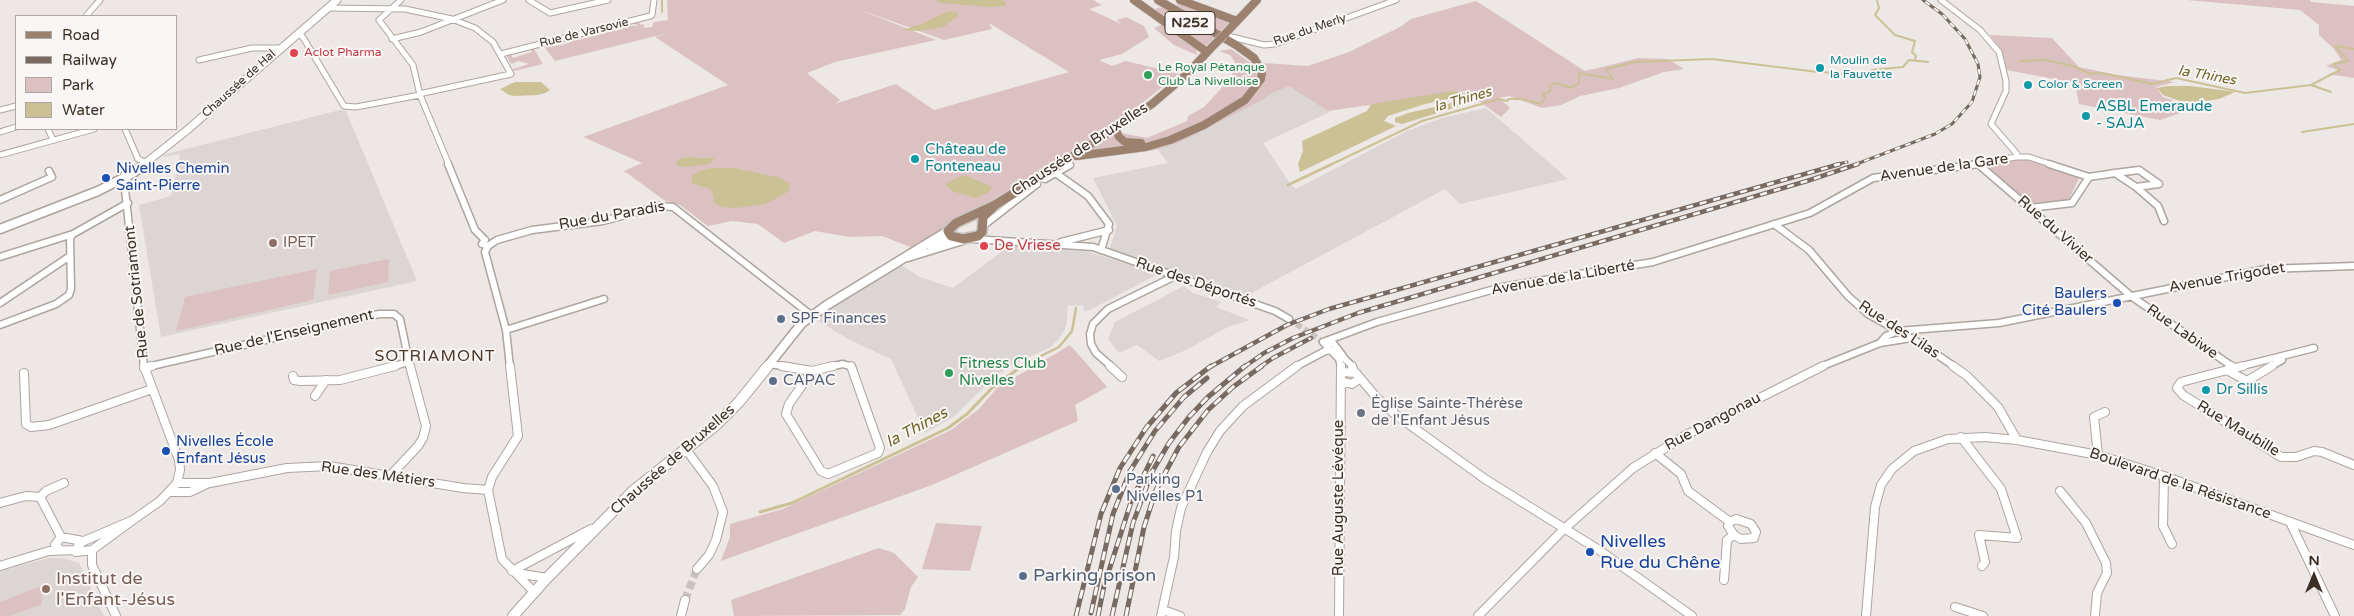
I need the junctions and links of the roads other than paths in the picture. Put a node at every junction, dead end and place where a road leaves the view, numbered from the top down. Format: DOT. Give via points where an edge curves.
graph roads {
  1 [pos="100,0"];
  2 [pos="337,0"];
  3 [pos="400,0"];
  4 [pos="504,0"];
  5 [pos="529,0"];
  6 [pos="608,0"];
  7 [pos="654,0"];
  8 [pos="1134,0"];
  9 [pos="1150,0"];
  10 [pos="1158,0"];
  11 [pos="1180,0"];
  12 [pos="1257,0"];
  13 [pos="1396,0"];
  14 [pos="1942,0"];
  15 [pos="598,1"];
  16 [pos="327,8"];
  17 [pos="391,9"];
  18 [pos="87,15"];
  19 [pos="452,19"];
  20 [pos="1237,21"];
  21 [pos="295,35"];
  22 [pos="1224,35"];
  23 [pos="392,39"];
  24 [pos="1233,45"];
  25 [pos="280,48"];
  26 [pos="1210,49"];
  27 [pos="501,54"];
  28 [pos="199,60"];
  29 [pos="419,95"];
  30 [pos="15,106"];
  31 [pos="0,110"];
  32 [pos="15,127"];
  33 [pos="1115,128"];
  34 [pos="48,130"];
  35 [pos="90,130"];
  36 [pos="125,130"];
  37 [pos="0,132"];
  38 [pos="53,140"];
  39 [pos="0,155"];
  40 [pos="2016,157"];
  41 [pos="1071,161"];
  42 [pos="142,164"];
  43 [pos="1978,164"];
  44 [pos="49,171"];
  45 [pos="2115,173"];
  46 [pos="1057,174"];
  47 [pos="125,175"];
  48 [pos="2090,177"];
  49 [pos="112,183"];
  50 [pos="2136,187"];
  51 [pos="126,189"];
  52 [pos="0,200"];
  53 [pos="128,203"];
  54 [pos="995,205"];
  55 [pos="2030,208"];
  56 [pos="966,220"];
  57 [pos="2164,221"];
  58 [pos="1774,224"];
  59 [pos="0,228"];
  60 [pos="982,228"];
  61 [pos="1109,230"];
  62 [pos="948,231"];
  63 [pos="73,234"];
  64 [pos="956,238"];
  65 [pos="968,239"];
  66 [pos="994,239"];
  67 [pos="497,240"];
  68 [pos="487,243"];
  69 [pos="1055,243"];
  70 [pos="1101,250"];
  71 [pos="915,252"];
  72 [pos="70,256"];
  73 [pos="0,257"];
  74 [pos="902,259"];
  75 [pos="2354,266"];
  76 [pos="1175,276"];
  77 [pos="2131,296"];
  78 [pos="604,299"];
  79 [pos="0,303"];
  80 [pos="811,316"];
  81 [pos="1289,319"];
  82 [pos="0,325"];
  83 [pos="506,330"];
  84 [pos="1919,330"];
  85 [pos="1898,331"];
  86 [pos="1911,338"];
  87 [pos="1323,342"];
  88 [pos="1880,343"];
  89 [pos="2314,348"];
  90 [pos="1331,350"];
  91 [pos="2281,356"];
  92 [pos="1347,361"];
  93 [pos="408,362"];
  94 [pos="768,364"];
  95 [pos="144,368"];
  96 [pos="2230,369"];
  97 [pos="812,371"];
  98 [pos="1354,372"];
  99 [pos="24,373"];
  100 [pos="293,376"];
  101 [pos="1342,377"];
  102 [pos="1122,378"];
  103 [pos="1360,379"];
  104 [pos="326,380"];
  105 [pos="152,389"];
  106 [pos="316,396"];
  107 [pos="2105,412"];
  108 [pos="1961,437"];
  109 [pos="2017,440"];
  110 [pos="685,448"];
  111 [pos="1655,453"];
  112 [pos="2098,455"];
  113 [pos="2354,465"];
  114 [pos="390,476"];
  115 [pos="2164,476"];
  116 [pos="64,482"];
  117 [pos="177,482"];
  118 [pos="210,483"];
  119 [pos="488,490"];
  120 [pos="2060,491"];
  121 [pos="170,492"];
  122 [pos="40,497"];
  123 [pos="0,503"];
  124 [pos="134,520"];
  125 [pos="1730,522"];
  126 [pos="2290,522"];
  127 [pos="599,525"];
  128 [pos="1564,529"];
  129 [pos="1734,535"];
  130 [pos="61,537"];
  131 [pos="87,540"];
  132 [pos="2172,544"];
  133 [pos="2354,545"];
  134 [pos="95,548"];
  135 [pos="60,549"];
  136 [pos="76,550"];
  137 [pos="0,566"];
  138 [pos="1982,566"];
  139 [pos="697,568"];
  140 [pos="514,572"];
  141 [pos="547,578"];
  142 [pos="1724,580"];
  143 [pos="534,592"];
  144 [pos="685,600"];
  145 [pos="1955,607"];
  146 [pos="1162,613"];
  147 [pos="116,616"];
  148 [pos="514,616"];
  149 [pos="681,616"];
  150 [pos="1180,616"];
  151 [pos="1338,616"];
  152 [pos="1478,616"];
  153 [pos="1692,616"];
  154 [pos="1866,616"];
  155 [pos="1983,616"];
  156 [pos="2095,616"];
  157 [pos="2335,616"];
  1 -- 18 [label="street"];
  2 -- 16 [label="main road, Chaussée de Hal"];
  3 -- 17 [label="street"];
  4 -- 19 [label="street"];
  5 -- 15 [label="street" via="550,14"];
  6 -- 15 [label="street"];
  7 -- 27 [label="street, Rue de Varsovie" via="650,16"];
  8 -- 26 [label="main road"];
  9 -- 24 [label="main road, N252"];
  10 -- 24 [label="main road, N252"];
  11 -- 20 [label="main road"];
  12 -- 20 [label="main road"];
  13 -- 22 [label="street, Rue du Merly" via="1275,44 1264,45"];
  14 -- 40 [label="street, Avenue de la Gare" via="1980,30 1999,52 2006,90 1991,124 2017,154"];
  16 -- 17 [label="street"];
  16 -- 21 [label="main road, Chaussée de Hal"];
  17 -- 19 [label="street"];
  17 -- 23 [label="street" via="379,20"];
  19 -- 23 [label="street" via="421,32"];
  19 -- 27 [label="street" via="482,32"];
  20 -- 22 [label="main road"];
  21 -- 25 [label="main road, Chaussée de Hal"];
  21 -- 29 [label="street" via="304,39 344,106 356,107"];
  22 -- 26 [label="main road, Chaussée de Bruxelles, bridge"];
  23 -- 29 [label="street" via="413,65"];
  24 -- 33 [label="main road" via="1249,59 1256,73 1247,90 1236,99 1194,124 1146,143 1125,142 1119,138"];
  24 -- 41 [label="main road" via="1254,58 1262,72 1261,79 1245,100 1204,125 1170,140 1146,148"];
  25 -- 28 [label="street" via="252,48"];
  25 -- 42 [label="main road, Chaussée de Hal" via="186,131"];
  26 -- 33 [label="main road, Chaussée de Bruxelles" via="1163,96"];
  27 -- 29 [label="street" via="510,74"];
  29 -- 68 [label="street" via="475,230"];
  30 -- 31 [label="street"];
  32 -- 37 [label="street"];
  33 -- 41 [label="main road, Chaussée de Bruxelles"];
  34 -- 38 [label="street"];
  35 -- 38 [label="street"];
  36 -- 42 [label="street"];
  38 -- 39 [label="street"];
  40 -- 43 [label="street, Avenue de la Gare"];
  40 -- 48 [label="street" via="2029,157"];
  41 -- 46 [label="street"];
  41 -- 54 [label="main road, Chaussée de Bruxelles" via="1060,164"];
  42 -- 47 [label="main road, Chaussée de Hal"];
  43 -- 55 [label="street, Rue du Vivier"];
  43 -- 58 [label="street, Avenue de la Gare" via="1873,178 1810,213"];
  44 -- 52 [label="street" via="52,178"];
  45 -- 48 [label="street"];
  45 -- 50 [label="street"];
  45 -- 50 [label="street" via="2138,170 2159,184"];
  46 -- 60 [label="street, Chaussée de Bruxelles" via="1039,182"];
  46 -- 61 [label="street" via="1088,196 1109,224"];
  47 -- 49 [label="main road, Chaussée de Hal"];
  47 -- 51 [label="street, Rue de Sotriamont"];
  48 -- 55 [label="street" via="2072,203"];
  49 -- 51 [label="street"];
  49 -- 59 [label="main road, Chaussée de Hal"];
  50 -- 57 [label="street" via="2158,206"];
  51 -- 53 [label="street, Rue de Sotriamont"];
  53 -- 63 [label="street"];
  53 -- 95 [label="street, Rue de Sotriamont"];
  54 -- 56 [label="main road, Chaussée de Bruxelles"];
  54 -- 60 [label="main road" via="983,217"];
  55 -- 77 [label="street, Rue du Vivier"];
  56 -- 60 [label="main road"];
  56 -- 62 [label="main road, Chaussée de Bruxelles" via="956,222"];
  58 -- 85 [label="street, Rue des Lilas" via="1809,250 1848,296 1868,314"];
  58 -- 87 [label="street, Avenue de la Liberté" via="1654,262 1502,287 1377,322"];
  60 -- 65 [label="main road"];
  60 -- 66 [label="street"];
  61 -- 69 [label="street"];
  61 -- 70 [label="street"];
  62 -- 64 [label="main road"];
  62 -- 71 [label="main road"];
  63 -- 72 [label="street"];
  63 -- 73 [label="street"];
  64 -- 65 [label="main road"];
  64 -- 71 [label="main road"];
  65 -- 66 [label="street"];
  65 -- 74 [label="street, Chaussée de Bruxelles"];
  66 -- 69 [label="street, Rue des Déportés"];
  67 -- 68 [label="street, Rue du Paradis"];
  67 -- 80 [label="street, Rue du Paradis" via="548,227 603,221 658,206 673,207"];
  68 -- 83 [label="street" via="485,252"];
  69 -- 70 [label="street, Rue des Déportés"];
  70 -- 76 [label="street, Rue des Déportés"];
  71 -- 74 [label="main road, Chaussée de Bruxelles"];
  72 -- 79 [label="street"];
  72 -- 82 [label="street" via="69,295 56,304"];
  74 -- 80 [label="main road, Chaussée de Bruxelles"];
  75 -- 77 [label="street, Avenue Trigodet" via="2266,269"];
  76 -- 81 [label="street, Rue des Déportés" via="1275,311"];
  76 -- 102 [label="street" via="1108,309 1093,324 1091,344"];
  77 -- 84 [label="street, Avenue Trigodet" via="1999,323"];
  77 -- 96 [label="street, Rue Labiwe"];
  78 -- 83 [label="street"];
  80 -- 94 [label="main road, Chaussée de Bruxelles"];
  83 -- 119 [label="street" via="518,436 495,470"];
  84 -- 85 [label="street, Avenue Trigodet"];
  84 -- 86 [label="street"];
  85 -- 86 [label="street, Rue des Lilas"];
  85 -- 88 [label="street, Rue Dangonau"];
  86 -- 88 [label="street, Rue Dangonau"];
  86 -- 109 [label="street, Rue des Lilas" via="1960,370 1986,393"];
  87 -- 90 [label="street"];
  87 -- 92 [label="street" via="1333,343"];
  88 -- 111 [label="street, Rue Dangonau" via="1825,365"];
  89 -- 91 [label="street, Rue Maubille"];
  90 -- 92 [label="street"];
  90 -- 101 [label="street" via="1339,359"];
  90 -- 146 [label="street" via="1304,362 1267,387 1243,406 1220,431 1181,508"];
  91 -- 96 [label="street, Rue Maubille"];
  91 -- 96 [label="street, Rue Maubille" via="2282,360 2247,381"];
  92 -- 98 [label="street"];
  93 -- 95 [label="street, Rue de l'Enseignement" via="400,319 390,313"];
  93 -- 104 [label="street" via="356,377"];
  93 -- 114 [label="street, Rue de l'Enseignement" via="426,426 418,446"];
  94 -- 97 [label="street"];
  94 -- 110 [label="main road, Chaussée de Bruxelles" via="733,408"];
  95 -- 105 [label="street, Rue de Sotriamont"];
  96 -- 113 [label="street, Rue Maubille" via="2181,382 2177,388 2183,395 2281,457 2296,458 2314,451"];
  97 -- 97 [label="street" via="789,404 786,414 821,471 828,474 878,453 880,448 853,368 843,364"];
  98 -- 101 [label="street"];
  98 -- 103 [label="street"];
  99 -- 105 [label="street" via="26,424 31,427 50,425"];
  100 -- 104 [label="street" via="294,380 300,381"];
  101 -- 103 [label="street" via="1352,384"];
  101 -- 151 [label="street, Rue Auguste Lévéque" via="1339,385"];
  103 -- 128 [label="street" via="1396,415 1485,479"];
  104 -- 106 [label="street"];
  105 -- 117 [label="street, Rue de Sotriamont" via="179,460"];
  107 -- 112 [label="street" via="2094,417"];
  108 -- 109 [label="street, Boulevard de la Résistance"];
  108 -- 138 [label="street" via="2001,489 2017,538 1979,535 1985,562"];
  108 -- 154 [label="street, Boulevard de la Résistance" via="1936,441 1914,451 1892,469 1881,485 1875,507"];
  109 -- 112 [label="street, Boulevard de la Résistance"];
  110 -- 127 [label="main road, Chaussée de Bruxelles" via="643,482"];
  110 -- 139 [label="street" via="713,486 723,512 716,540 709,555"];
  111 -- 125 [label="street" via="1681,474 1688,491"];
  111 -- 128 [label="street, Rue Dangonau" via="1633,468"];
  112 -- 115 [label="street, Boulevard de la Résistance"];
  114 -- 118 [label="street, Rue des Métiers" via="344,467 310,466"];
  114 -- 119 [label="street, Rue des Métiers"];
  115 -- 126 [label="street, Boulevard de la Résistance"];
  115 -- 132 [label="street" via="2163,526"];
  116 -- 122 [label="street"];
  117 -- 118 [label="street"];
  117 -- 121 [label="street"];
  118 -- 121 [label="street" via="190,492"];
  119 -- 140 [label="street" via="502,559"];
  120 -- 156 [label="street" via="2086,523 2106,563 2107,573 2097,592"];
  121 -- 124 [label="street"];
  122 -- 123 [label="street" via="26,496"];
  122 -- 130 [label="street"];
  124 -- 131 [label="street"];
  124 -- 134 [label="street"];
  125 -- 129 [label="street" via="1729,528"];
  125 -- 129 [label="street" via="1736,519 1747,522 1756,532 1750,539"];
  126 -- 133 [label="street, Boulevard de la Résistance"];
  126 -- 157 [label="street"];
  127 -- 140 [label="street, Chaussée de Bruxelles"];
  127 -- 141 [label="main road, Chaussée de Bruxelles"];
  128 -- 152 [label="street, Rue Dangonau"];
  128 -- 153 [label="street"];
  129 -- 142 [label="street" via="1727,540"];
  130 -- 131 [label="street"];
  130 -- 135 [label="street" via="55,545"];
  131 -- 134 [label="street" via="98,539"];
  131 -- 136 [label="street"];
  134 -- 136 [label="street" via="80,553"];
  134 -- 147 [label="street" via="92,565"];
  135 -- 136 [label="street"];
  135 -- 137 [label="street"];
  140 -- 141 [label="street"];
  140 -- 143 [label="street"];
  141 -- 143 [label="main road, Chaussée de Bruxelles"];
  143 -- 148 [label="main road"];
  144 -- 149 [label="street"];
  145 -- 155 [label="street"];
  146 -- 150 [label="street"];
}
